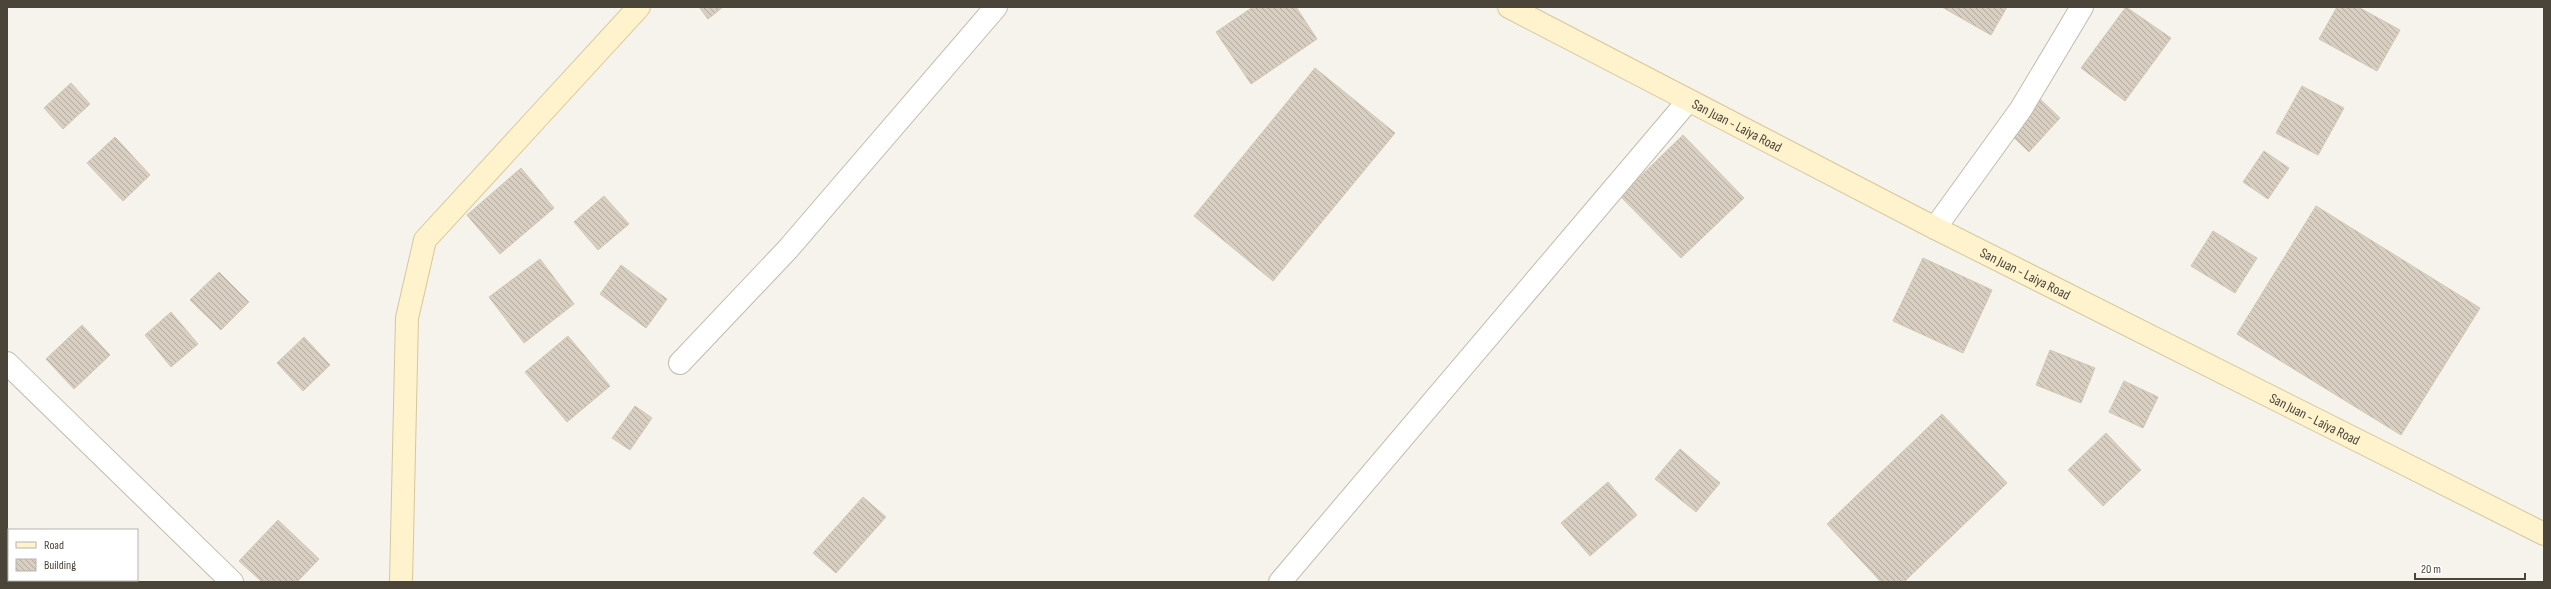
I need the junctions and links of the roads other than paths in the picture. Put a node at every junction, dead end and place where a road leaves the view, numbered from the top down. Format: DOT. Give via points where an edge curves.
graph roads {
  1 [pos="639,7"];
  2 [pos="996,7"];
  3 [pos="1509,7"];
  4 [pos="2082,7"];
  5 [pos="1688,101"];
  6 [pos="1935,228"];
  7 [pos="7,363"];
  8 [pos="680,363"];
  9 [pos="2544,534"];
  10 [pos="232,582"];
  11 [pos="401,582"];
  12 [pos="1280,582"];
  1 -- 11 [label="main road" via="425,240 407,318"];
  2 -- 8 [label="street" via="788,249"];
  3 -- 5 [label="main road, San Juan - Laiya Road"];
  4 -- 6 [label="street" via="2021,109"];
  5 -- 6 [label="main road, San Juan - Laiya Road"];
  5 -- 12 [label="street"];
  6 -- 9 [label="main road, San Juan - Laiya Road"];
  7 -- 10 [label="street"];
}
